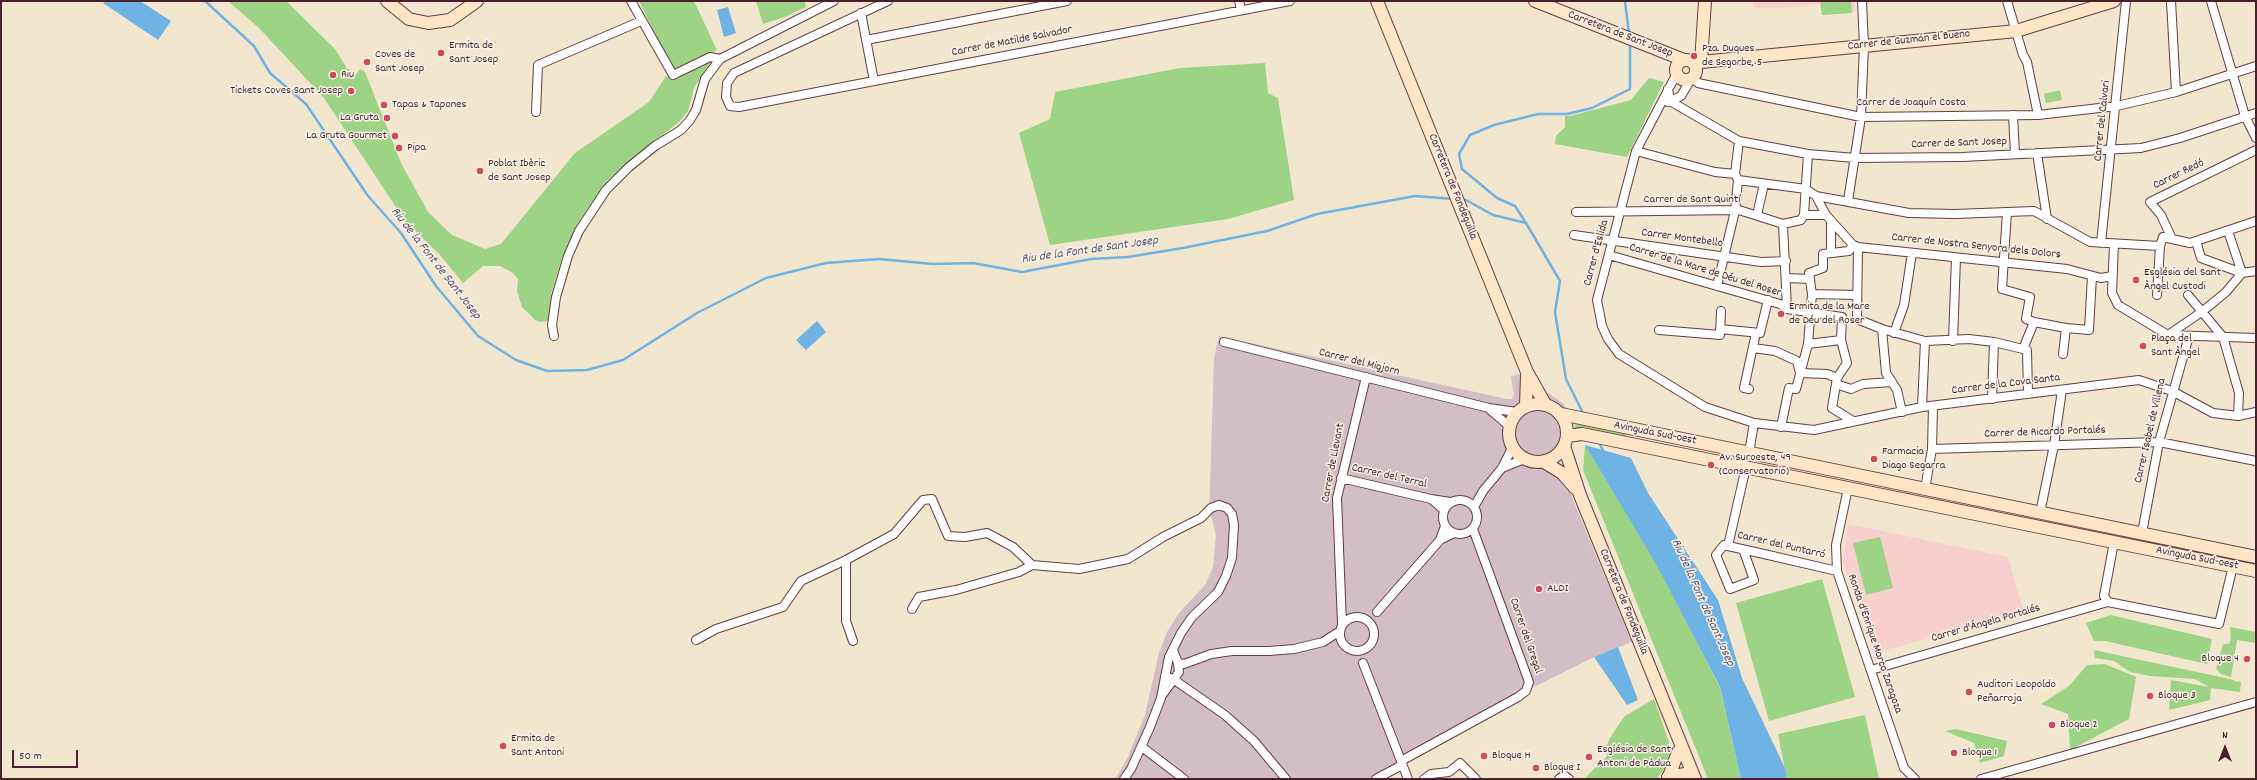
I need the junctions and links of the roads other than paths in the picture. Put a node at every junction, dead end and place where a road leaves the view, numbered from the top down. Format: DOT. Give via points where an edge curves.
graph roads {
  1 [pos="387,1"];
  2 [pos="477,1"];
  3 [pos="631,1"];
  4 [pos="834,1"];
  5 [pos="888,1"];
  6 [pos="1067,1"];
  7 [pos="1239,1"];
  8 [pos="1290,1"];
  9 [pos="1377,1"];
  10 [pos="1534,1"];
  11 [pos="1705,1"];
  12 [pos="1862,1"];
  13 [pos="2007,1"];
  14 [pos="2114,1"];
  15 [pos="2126,1"];
  16 [pos="2171,1"];
  17 [pos="2211,1"];
  18 [pos="1241,10"];
  19 [pos="861,13"];
  20 [pos="641,21"];
  21 [pos="2016,31"];
  22 [pos="866,40"];
  23 [pos="1864,46"];
  24 [pos="720,59"];
  25 [pos="1684,60"];
  26 [pos="1698,63"];
  27 [pos="2256,66"];
  28 [pos="1677,73"];
  29 [pos="2233,73"];
  30 [pos="1691,79"];
  31 [pos="874,81"];
  32 [pos="1668,89"];
  33 [pos="2176,92"];
  34 [pos="1670,101"];
  35 [pos="1660,105"];
  36 [pos="2117,106"];
  37 [pos="536,112"];
  38 [pos="2256,113"];
  39 [pos="2013,115"];
  40 [pos="2038,115"];
  41 [pos="2246,116"];
  42 [pos="1861,117"];
  43 [pos="2256,138"];
  44 [pos="1739,141"];
  45 [pos="2112,150"];
  46 [pos="2256,150"];
  47 [pos="1636,151"];
  48 [pos="2037,153"];
  49 [pos="1808,154"];
  50 [pos="2015,154"];
  51 [pos="1855,158"];
  52 [pos="1737,177"];
  53 [pos="1764,184"];
  54 [pos="1806,189"];
  55 [pos="1816,196"];
  56 [pos="1848,201"];
  57 [pos="1735,211"];
  58 [pos="1576,212"];
  59 [pos="1620,212"];
  60 [pos="2007,212"];
  61 [pos="1757,215"];
  62 [pos="1804,215"];
  63 [pos="1828,218"];
  64 [pos="2047,218"];
  65 [pos="2256,221"];
  66 [pos="1783,224"];
  67 [pos="2228,231"];
  68 [pos="1574,235"];
  69 [pos="2172,239"];
  70 [pos="1612,241"];
  71 [pos="2196,241"];
  72 [pos="2101,243"];
  73 [pos="2114,244"];
  74 [pos="1855,246"];
  75 [pos="2160,246"];
  76 [pos="1827,253"];
  77 [pos="1912,253"];
  78 [pos="1609,255"];
  79 [pos="1725,257"];
  80 [pos="1956,258"];
  81 [pos="1786,261"];
  82 [pos="2004,262"];
  83 [pos="2256,271"];
  84 [pos="2242,273"];
  85 [pos="2092,276"];
  86 [pos="2112,276"];
  87 [pos="1787,278"];
  88 [pos="1810,279"];
  89 [pos="1717,286"];
  90 [pos="1812,294"];
  91 [pos="1856,295"];
  92 [pos="2157,295"];
  93 [pos="2188,295"];
  94 [pos="1768,300"];
  95 [pos="1787,309"];
  96 [pos="1721,311"];
  97 [pos="2203,311"];
  98 [pos="1811,314"];
  99 [pos="2034,322"];
  100 [pos="2065,327"];
  101 [pos="1882,329"];
  102 [pos="1659,330"];
  103 [pos="1720,332"];
  104 [pos="1756,333"];
  105 [pos="1894,333"];
  106 [pos="2168,335"];
  107 [pos="554,336"];
  108 [pos="2189,336"];
  109 [pos="2223,337"];
  110 [pos="2256,338"];
  111 [pos="1841,340"];
  112 [pos="1925,341"];
  113 [pos="1952,341"];
  114 [pos="1224,342"];
  115 [pos="1994,342"];
  116 [pos="1808,344"];
  117 [pos="1753,348"];
  118 [pos="2025,350"];
  119 [pos="2063,354"];
  120 [pos="1527,372"];
  121 [pos="1800,373"];
  122 [pos="1366,377"];
  123 [pos="1836,381"];
  124 [pos="1892,382"];
  125 [pos="1749,389"];
  126 [pos="2062,390"];
  127 [pos="2172,391"];
  128 [pos="2028,394"];
  129 [pos="1992,399"];
  130 [pos="1545,404"];
  131 [pos="1933,406"];
  132 [pos="1922,407"];
  133 [pos="1489,408"];
  134 [pos="1521,409"];
  135 [pos="1902,412"];
  136 [pos="2256,412"];
  137 [pos="1566,416"];
  138 [pos="2238,416"];
  139 [pos="1754,422"];
  140 [pos="1853,422"];
  141 [pos="1509,426"];
  142 [pos="1782,427"];
  143 [pos="1566,441"];
  144 [pos="2159,442"];
  145 [pos="2054,445"];
  146 [pos="1512,448"];
  147 [pos="1932,449"];
  148 [pos="1749,453"];
  149 [pos="1524,459"];
  150 [pos="2256,461"];
  151 [pos="1544,462"];
  152 [pos="1502,468"];
  153 [pos="1746,468"];
  154 [pos="1851,474"];
  155 [pos="1341,478"];
  156 [pos="1848,488"];
  157 [pos="1925,489"];
  158 [pos="1483,491"];
  159 [pos="1580,495"];
  160 [pos="1431,499"];
  161 [pos="1466,501"];
  162 [pos="1450,502"];
  163 [pos="1922,503"];
  164 [pos="1474,507"];
  165 [pos="1444,510"];
  166 [pos="2040,513"];
  167 [pos="1445,526"];
  168 [pos="2037,527"];
  169 [pos="1470,531"];
  170 [pos="2142,533"];
  171 [pos="1454,534"];
  172 [pos="1440,540"];
  173 [pos="2114,542"];
  174 [pos="1728,546"];
  175 [pos="2139,547"];
  176 [pos="1743,550"];
  177 [pos="2256,557"];
  178 [pos="846,560"];
  179 [pos="1032,565"];
  180 [pos="2233,566"];
  181 [pos="1837,571"];
  182 [pos="2256,571"];
  183 [pos="1340,602"];
  184 [pos="2108,602"];
  185 [pos="912,609"];
  186 [pos="1377,612"];
  187 [pos="1350,617"];
  188 [pos="1366,619"];
  189 [pos="1373,627"];
  190 [pos="1341,628"];
  191 [pos="696,640"];
  192 [pos="852,641"];
  193 [pos="1323,642"];
  194 [pos="1342,642"];
  195 [pos="1366,649"];
  196 [pos="1354,651"];
  197 [pos="1363,663"];
  198 [pos="1175,670"];
  199 [pos="1871,670"];
  200 [pos="2256,702"];
  201 [pos="1666,710"];
  202 [pos="1142,747"];
  203 [pos="1401,763"];
  204 [pos="1682,778"];
  205 [pos="1124,779"];
  206 [pos="1184,779"];
  207 [pos="1286,779"];
  208 [pos="1376,779"];
  209 [pos="1408,779"];
  210 [pos="1424,779"];
  211 [pos="1476,779"];
  212 [pos="1559,779"];
  213 [pos="1569,779"];
  214 [pos="1915,779"];
  215 [pos="1981,779"];
  1 -- 2 [label="street" via="409,19 428,23 450,20"];
  3 -- 20 [label="street"];
  4 -- 24 [label="street"];
  5 -- 19 [label="street"];
  6 -- 22 [label="street"];
  7 -- 18 [label="street"];
  8 -- 18 [label="street, Carrer de Matilde Salvador"];
  9 -- 120 [label="street, Carretera de Fondeguilla"];
  10 -- 25 [label="street, Carretera de Sant Josep"];
  11 -- 26 [label="street"];
  12 -- 23 [label="street"];
  13 -- 21 [label="street"];
  14 -- 21 [label="street, Carrer de Guzmán el Bueno"];
  15 -- 36 [label="street, Carrer del Calvari"];
  16 -- 33 [label="street"];
  17 -- 29 [label="street"];
  18 -- 31 [label="street, Carrer de Matilde Salvador"];
  19 -- 22 [label="street"];
  19 -- 31 [label="street, Carrer de Matilde Salvador" via="734,73 727,83 726,97 730,106 739,107"];
  20 -- 24 [label="street" via="672,75 710,57"];
  20 -- 37 [label="street" via="538,65"];
  21 -- 23 [label="street, Carrer de Guzmán el Bueno"];
  21 -- 40 [label="street" via="2027,62"];
  22 -- 31 [label="street"];
  23 -- 26 [label="street, Carrer de Guzmán el Bueno"];
  23 -- 42 [label="street"];
  24 -- 107 [label="street" via="705,79 696,110 690,120 681,130 655,146 629,167 606,190 585,220 562,273 553,318"];
  25 -- 26 [label="street"];
  25 -- 28 [label="street" via="1677,65"];
  26 -- 30 [label="street" via="1696,74"];
  27 -- 29 [label="street"];
  28 -- 30 [label="street" via="1681,79"];
  28 -- 32 [label="street, Carrer d'Eslida"];
  29 -- 33 [label="street"];
  29 -- 41 [label="street"];
  30 -- 34 [label="street" via="1681,96"];
  30 -- 42 [label="street, Carrer de Joaquín Costa"];
  32 -- 34 [label="street"];
  32 -- 35 [label="street, Carrer d'Eslida"];
  33 -- 36 [label="street"];
  34 -- 35 [label="street"];
  34 -- 44 [label="street, Carrer de Sant Josep"];
  35 -- 47 [label="street, Carrer d'Eslida"];
  36 -- 40 [label="street, Carrer de Joaquín Costa"];
  36 -- 45 [label="street, Carrer del Calvari"];
  38 -- 41 [label="street, Carrer de Sant Josep"];
  39 -- 40 [label="street, Carrer de Joaquín Costa"];
  39 -- 42 [label="street, Carrer de Joaquín Costa"];
  39 -- 50 [label="street"];
  41 -- 43 [label="street"];
  41 -- 45 [label="street, Carrer de Sant Josep" via="2149,146"];
  42 -- 51 [label="street"];
  44 -- 49 [label="street, Carrer de Sant Josep"];
  44 -- 52 [label="street"];
  45 -- 48 [label="street, Carrer de Sant Josep"];
  45 -- 72 [label="street, Carrer del Calvari"];
  46 -- 69 [label="street, Carrer Redó" via="2150,202 2161,215"];
  47 -- 52 [label="street"];
  47 -- 59 [label="street, Carrer d'Eslida"];
  48 -- 50 [label="street, Carrer de Sant Josep"];
  48 -- 64 [label="street"];
  49 -- 51 [label="street, Carrer de Sant Josep"];
  49 -- 54 [label="street"];
  50 -- 51 [label="street, Carrer de Sant Josep"];
  51 -- 56 [label="street"];
  52 -- 53 [label="street"];
  52 -- 57 [label="street"];
  53 -- 54 [label="street"];
  53 -- 61 [label="street"];
  54 -- 55 [label="street"];
  54 -- 62 [label="street"];
  55 -- 56 [label="street"];
  55 -- 63 [label="street"];
  56 -- 60 [label="street" via="1909,213"];
  57 -- 59 [label="street, Carrer de Sant Quintí"];
  57 -- 61 [label="street, Carrer de Sant Quintí"];
  57 -- 79 [label="street"];
  58 -- 59 [label="street, Carrer de Sant Quintí"];
  59 -- 70 [label="street, Carrer d'Eslida"];
  60 -- 64 [label="street" via="2034,211"];
  60 -- 82 [label="street"];
  61 -- 66 [label="street, Carrer de Sant Quintí"];
  62 -- 63 [label="street"];
  62 -- 66 [label="street" via="1800,220"];
  63 -- 74 [label="street"];
  63 -- 76 [label="street"];
  64 -- 72 [label="street" via="2090,242"];
  65 -- 67 [label="street"];
  66 -- 81 [label="street"];
  67 -- 71 [label="street"];
  67 -- 84 [label="street"];
  68 -- 70 [label="street, Carrer Montebello"];
  69 -- 71 [label="street" via="2190,243"];
  69 -- 75 [label="street" via="2163,237"];
  70 -- 78 [label="street, Carrer d'Eslida"];
  70 -- 79 [label="street, Carrer Montebello"];
  71 -- 84 [label="street" via="2201,258"];
  72 -- 73 [label="street"];
  73 -- 75 [label="street"];
  73 -- 86 [label="street"];
  74 -- 76 [label="street" via="1849,251"];
  74 -- 77 [label="street, Carrer de Nostra Senyora dels Dolors"];
  74 -- 91 [label="street"];
  75 -- 92 [label="street"];
  76 -- 88 [label="street" via="1823,268 1809,273"];
  77 -- 80 [label="street, Carrer de Nostra Senyora dels Dolors"];
  77 -- 105 [label="street" via="1904,305"];
  78 -- 89 [label="street, Carrer de la Mare de Déu del Roser"];
  78 -- 139 [label="street, Carrer d'Eslida" via="1597,300 1602,326 1619,354 1705,406"];
  79 -- 81 [label="street, Carrer Montebello" via="1762,262"];
  79 -- 89 [label="street"];
  80 -- 82 [label="street, Carrer de Nostra Senyora dels Dolors"];
  80 -- 113 [label="street"];
  81 -- 87 [label="street"];
  82 -- 85 [label="street, Carrer de Nostra Senyora dels Dolors" via="2067,269"];
  82 -- 99 [label="street" via="2002,289 2030,297 2026,319"];
  83 -- 84 [label="street"];
  84 -- 97 [label="street" via="2226,292"];
  85 -- 86 [label="street, Carrer de Nostra Senyora dels Dolors"];
  85 -- 100 [label="street" via="2089,330"];
  86 -- 106 [label="street" via="2112,293 2118,305"];
  87 -- 88 [label="street"];
  87 -- 95 [label="street"];
  88 -- 90 [label="street"];
  89 -- 94 [label="street, Carrer de la Mare de Déu del Roser"];
  90 -- 91 [label="street"];
  90 -- 98 [label="street"];
  91 -- 101 [label="street" via="1857,319"];
  93 -- 97 [label="street"];
  94 -- 95 [label="street, Carrer de la Mare de Déu del Roser"];
  94 -- 104 [label="street" via="1760,333"];
  95 -- 98 [label="street, Carrer de la Mare de Déu del Roser"];
  96 -- 103 [label="street"];
  97 -- 106 [label="street"];
  97 -- 109 [label="street"];
  98 -- 111 [label="street, Carrer de la Mare de Déu del Roser" via="1842,317"];
  98 -- 116 [label="street"];
  99 -- 100 [label="street"];
  99 -- 118 [label="street"];
  100 -- 119 [label="street"];
  101 -- 105 [label="street"];
  101 -- 124 [label="street" via="1886,373"];
  102 -- 103 [label="street"];
  103 -- 104 [label="street"];
  104 -- 117 [label="street"];
  105 -- 112 [label="street"];
  106 -- 108 [label="street"];
  108 -- 109 [label="street"];
  108 -- 127 [label="street, Carrer Isabel de Villena"];
  109 -- 110 [label="street"];
  109 -- 138 [label="street" via="2239,393"];
  111 -- 116 [label="street"];
  111 -- 123 [label="street" via="1847,363"];
  112 -- 113 [label="street"];
  112 -- 132 [label="street"];
  113 -- 115 [label="street" via="1969,339"];
  114 -- 122 [label="street, Carrer del Migjorn"];
  115 -- 118 [label="street"];
  115 -- 129 [label="street"];
  116 -- 121 [label="street"];
  117 -- 121 [label="street" via="1775,351 1797,361"];
  117 -- 125 [label="street" via="1744,388"];
  118 -- 128 [label="street"];
  120 -- 130 [label="street, Carretera de Fondeguilla"];
  120 -- 134 [label="street, Carretera de Fondeguilla"];
  121 -- 123 [label="street" via="1827,374"];
  121 -- 142 [label="street" via="1796,389 1789,388"];
  122 -- 133 [label="street, Carrer del Migjorn"];
  122 -- 155 [label="street, Carrer de Llevant"];
  123 -- 124 [label="street" via="1851,389 1863,384"];
  123 -- 140 [label="street" via="1832,408"];
  124 -- 135 [label="street" via="1897,390"];
  126 -- 127 [label="street, Carrer de la Cova Santa" via="2139,380"];
  126 -- 128 [label="street, Carrer de la Cova Santa"];
  126 -- 145 [label="street"];
  127 -- 138 [label="street, Carrer de la Cova Santa" via="2213,413"];
  127 -- 144 [label="street, Carrer Isabel de Villena"];
  128 -- 129 [label="street, Carrer de la Cova Santa"];
  129 -- 131 [label="street, Carrer de la Cova Santa"];
  130 -- 134 [label="street"];
  130 -- 137 [label="street"];
  131 -- 132 [label="street, Carrer de la Cova Santa"];
  131 -- 147 [label="street"];
  132 -- 135 [label="street, Carrer de la Cova Santa"];
  133 -- 134 [label="street, Carrer del Migjorn"];
  133 -- 141 [label="street, Carrer del Migjorn"];
  134 -- 141 [label="street"];
  135 -- 140 [label="street, Carrer de la Cova Santa"];
  136 -- 138 [label="street, Carrer de la Cova Santa"];
  137 -- 143 [label="street"];
  137 -- 148 [label="street, Avinguda Sud-oest"];
  139 -- 142 [label="street, Carrer de la Cova Santa"];
  139 -- 148 [label="street"];
  140 -- 142 [label="street, Carrer de la Cova Santa" via="1814,430"];
  141 -- 146 [label="street" via="1508,437"];
  143 -- 151 [label="street" via="1556,456"];
  143 -- 153 [label="street, Avinguda Sud-oest" via="1582,434"];
  143 -- 159 [label="street, Carretera de Fondeguilla"];
  144 -- 145 [label="street, Carrer de Ricardo Portalés"];
  144 -- 150 [label="street, Carrer de Ricardo Portalés"];
  144 -- 170 [label="street, Carrer Isabel de Villena"];
  145 -- 147 [label="street, Carrer de Ricardo Portalés"];
  145 -- 166 [label="street"];
  146 -- 149 [label="street"];
  146 -- 152 [label="street"];
  147 -- 157 [label="street"];
  148 -- 153 [label="street"];
  148 -- 154 [label="street, Avinguda Sud-oest"];
  149 -- 151 [label="street"];
  149 -- 152 [label="street"];
  151 -- 159 [label="street, Carretera de Fondeguilla" via="1562,473"];
  152 -- 158 [label="street"];
  153 -- 156 [label="street, Avinguda Sud-oest"];
  153 -- 174 [label="street, Carrer del Puntarró"];
  154 -- 156 [label="street"];
  154 -- 157 [label="street, Avinguda Sud-oest"];
  155 -- 160 [label="street, Carrer del Terral"];
  155 -- 183 [label="street, Carrer de Llevant" via="1337,498"];
  156 -- 163 [label="street, Avinguda Sud-oest"];
  156 -- 181 [label="street, Ronda d'Enrique Marco Zaragoza" via="1836,545"];
  157 -- 163 [label="street"];
  157 -- 166 [label="street, Avinguda Sud-oest"];
  158 -- 161 [label="street"];
  158 -- 164 [label="street"];
  159 -- 201 [label="street, Carretera de Fondeguilla"];
  160 -- 162 [label="street, Carrer del Terral"];
  160 -- 165 [label="street, Carrer del Terral"];
  161 -- 162 [label="street" via="1461,499"];
  161 -- 164 [label="street"];
  162 -- 165 [label="street"];
  163 -- 168 [label="street, Avinguda Sud-oest"];
  164 -- 169 [label="street" via="1478,516"];
  165 -- 167 [label="street"];
  166 -- 168 [label="street"];
  166 -- 170 [label="street, Avinguda Sud-oest"];
  167 -- 171 [label="street"];
  167 -- 172 [label="street"];
  168 -- 173 [label="street, Avinguda Sud-oest"];
  169 -- 171 [label="street"];
  169 -- 203 [label="street, Carrer del Gregal" via="1529,682 1526,691"];
  170 -- 175 [label="street, Avinguda Sud-oest"];
  170 -- 177 [label="street, Avinguda Sud-oest"];
  171 -- 172 [label="street"];
  172 -- 186 [label="street"];
  173 -- 175 [label="street, Avinguda Sud-oest"];
  173 -- 184 [label="street" via="2104,596"];
  174 -- 176 [label="street, Carrer del Puntarró"];
  174 -- 176 [label="street" via="1724,545 1716,555 1730,588 1754,580"];
  175 -- 180 [label="street, Avinguda Sud-oest"];
  176 -- 181 [label="street, Carrer del Puntarró"];
  178 -- 179 [label="street" via="894,534 923,500 932,499 948,536 965,537 987,533 1013,547"];
  178 -- 191 [label="street" via="801,581 783,607 716,629"];
  178 -- 192 [label="street" via="846,622"];
  179 -- 185 [label="street" via="1019,572 919,598"];
  179 -- 198 [label="street" via="1079,569 1128,558 1201,518 1210,508 1218,504 1227,508 1232,514 1234,525 1232,558 1218,592 1192,616 1181,633 1171,653"];
  180 -- 182 [label="street, Avinguda Sud-oest"];
  180 -- 184 [label="street, Carrer d'Ángela Portalés" via="2219,624"];
  181 -- 199 [label="street, Ronda d'Enrique Marco Zaragoza"];
  183 -- 187 [label="street"];
  183 -- 190 [label="street, Carrer de Llevant"];
  184 -- 199 [label="street, Carrer d'Ángela Portalés"];
  186 -- 188 [label="street"];
  186 -- 189 [label="street"];
  187 -- 188 [label="street" via="1361,616"];
  187 -- 190 [label="street"];
  188 -- 189 [label="street"];
  189 -- 195 [label="street" via="1374,637"];
  190 -- 193 [label="street"];
  190 -- 194 [label="street"];
  193 -- 194 [label="street"];
  193 -- 198 [label="street" via="1294,649 1211,654"];
  194 -- 196 [label="street"];
  195 -- 196 [label="street"];
  195 -- 197 [label="street"];
  196 -- 197 [label="street"];
  197 -- 203 [label="street"];
  198 -- 202 [label="street"];
  198 -- 207 [label="street" via="1254,741"];
  199 -- 214 [label="street, Ronda d'Enrique Marco Zaragoza" via="1904,768"];
  200 -- 215 [label="street"];
  201 -- 204 [label="street, Carretera de Fondeguilla" via="1678,752"];
  201 -- 204 [label="street, Carretera de Fondeguilla" via="1688,762"];
  202 -- 205 [label="street"];
  202 -- 206 [label="street"];
  203 -- 208 [label="street, Carrer del Gregal"];
  203 -- 209 [label="street"];
  210 -- 211 [label="street" via="1431,774 1449,772 1460,763"];
  212 -- 213 [label="street" via="1564,775"];
}
